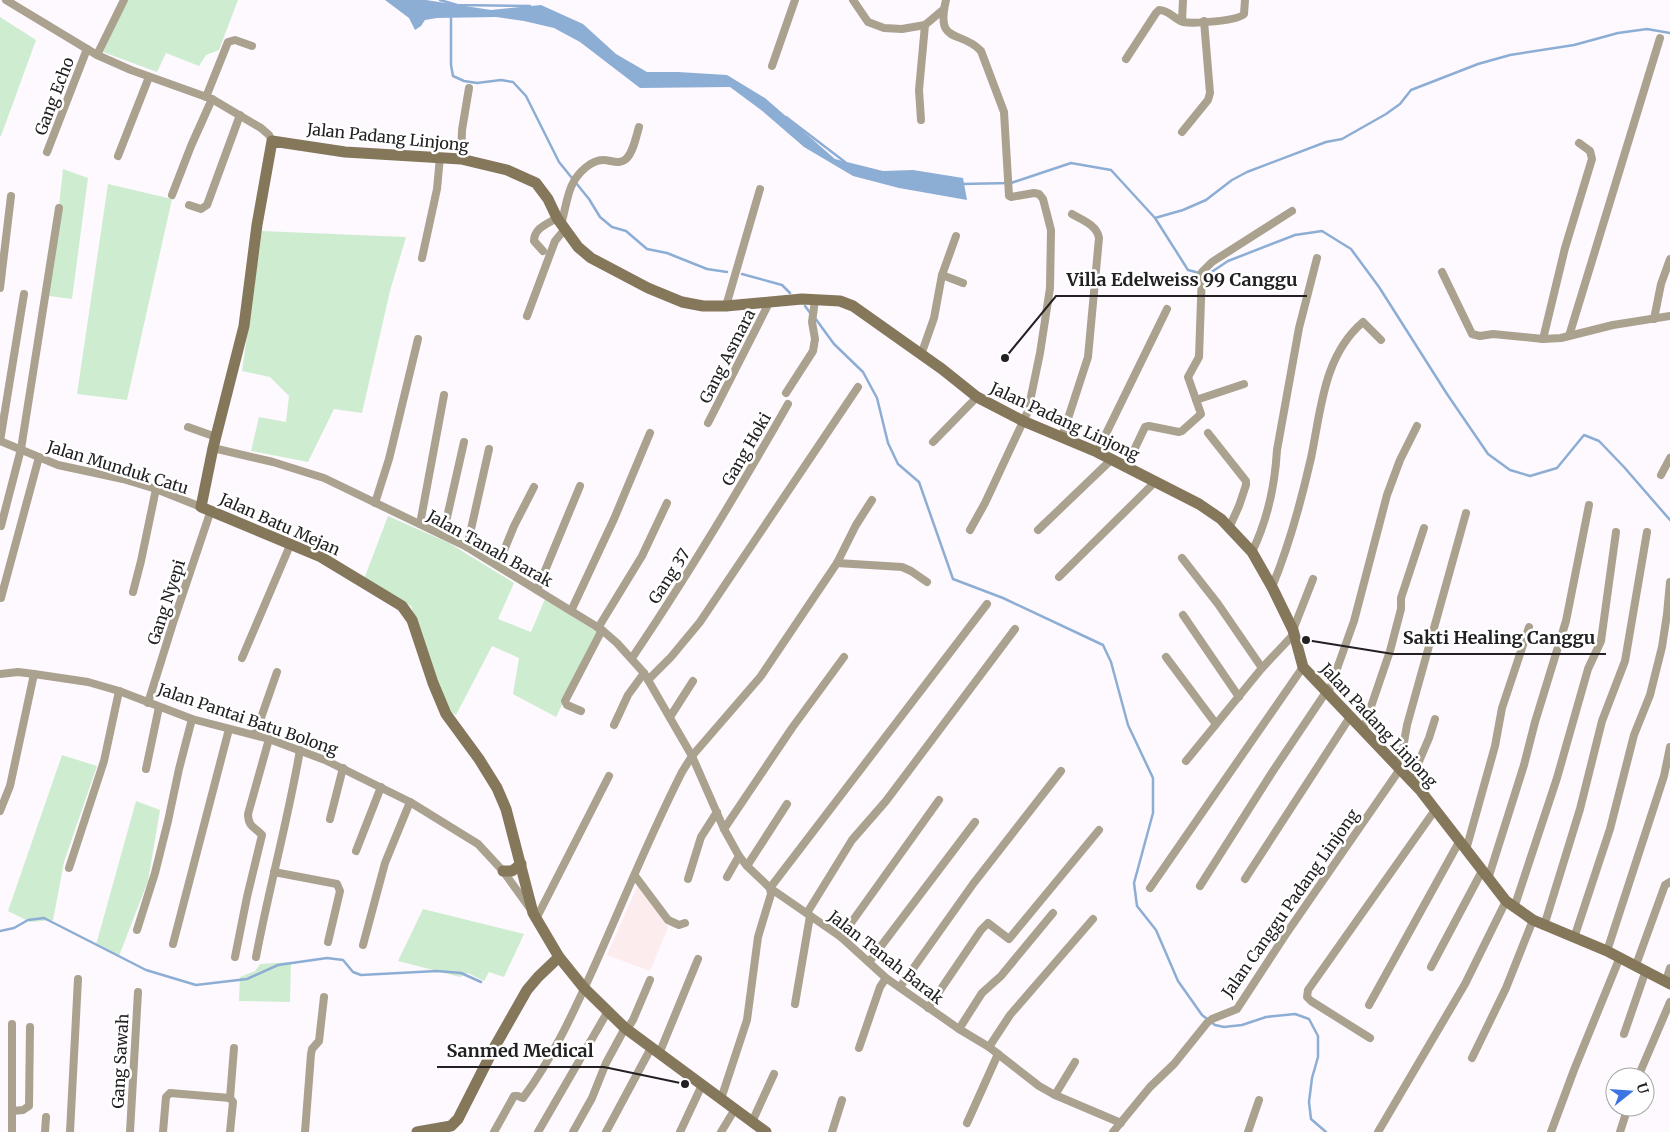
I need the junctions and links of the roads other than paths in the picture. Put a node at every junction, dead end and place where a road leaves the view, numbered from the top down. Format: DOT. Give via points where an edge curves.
graph roads {
  1 [pos="6,0"];
  2 [pos="124,0"];
  3 [pos="795,0"];
  4 [pos="853,0"];
  5 [pos="946,0"];
  6 [pos="1183,0"];
  7 [pos="1245,0"];
  8 [pos="944,9"];
  9 [pos="1182,21"];
  10 [pos="1204,21"];
  11 [pos="925,25"];
  12 [pos="1660,38"];
  13 [pos="252,46"];
  14 [pos="87,50"];
  15 [pos="97,55"];
  16 [pos="1126,59"];
  17 [pos="772,66"];
  18 [pos="150,77"];
  19 [pos="469,88"];
  20 [pos="209,98"];
  21 [pos="240,115"];
  22 [pos="921,120"];
  23 [pos="639,127"];
  24 [pos="1182,132"];
  25 [pos="272,141"];
  26 [pos="1578,144"];
  27 [pos="47,152"];
  28 [pos="118,156"];
  29 [pos="440,157"];
  30 [pos="461,159"];
  31 [pos="760,189"];
  32 [pos="172,195"];
  33 [pos="11,196"];
  34 [pos="189,205"];
  35 [pos="59,208"];
  36 [pos="1292,211"];
  37 [pos="1072,214"];
  38 [pos="561,224"];
  39 [pos="956,236"];
  40 [pos="543,251"];
  41 [pos="422,258"];
  42 [pos="1317,258"];
  43 [pos="1670,259"];
  44 [pos="1442,272"];
  45 [pos="942,276"];
  46 [pos="963,283"];
  47 [pos="0,288"];
  48 [pos="24,294"];
  49 [pos="770,301"];
  50 [pos="814,304"];
  51 [pos="726,306"];
  52 [pos="1167,309"];
  53 [pos="527,316"];
  54 [pos="1670,316"];
  55 [pos="1654,319"];
  56 [pos="1569,336"];
  57 [pos="418,339"];
  58 [pos="1543,339"];
  59 [pos="1381,340"];
  60 [pos="921,355"];
  61 [pos="1244,384"];
  62 [pos="858,387"];
  63 [pos="786,393"];
  64 [pos="444,395"];
  65 [pos="976,397"];
  66 [pos="1196,400"];
  67 [pos="788,404"];
  68 [pos="1023,420"];
  69 [pos="708,423"];
  70 [pos="1417,426"];
  71 [pos="188,427"];
  72 [pos="650,432"];
  73 [pos="1208,433"];
  74 [pos="1062,437"];
  75 [pos="0,441"];
  76 [pos="215,442"];
  77 [pos="464,442"];
  78 [pos="933,442"];
  79 [pos="21,449"];
  80 [pos="489,449"];
  81 [pos="1097,452"];
  82 [pos="39,457"];
  83 [pos="1670,458"];
  84 [pos="1111,460"];
  85 [pos="1126,467"];
  86 [pos="1661,474"];
  87 [pos="1154,482"];
  88 [pos="534,486"];
  89 [pos="580,486"];
  90 [pos="156,489"];
  91 [pos="872,500"];
  92 [pos="375,503"];
  93 [pos="667,503"];
  94 [pos="1589,505"];
  95 [pos="206,509"];
  96 [pos="728,509"];
  97 [pos="1466,513"];
  98 [pos="420,524"];
  99 [pos="1,526"];
  100 [pos="1229,528"];
  101 [pos="1424,528"];
  102 [pos="970,530"];
  103 [pos="1038,530"];
  104 [pos="1616,532"];
  105 [pos="1647,532"];
  106 [pos="443,535"];
  107 [pos="291,543"];
  108 [pos="467,547"];
  109 [pos="1252,552"];
  110 [pos="1182,558"];
  111 [pos="837,562"];
  112 [pos="498,566"];
  113 [pos="1059,577"];
  114 [pos="1313,578"];
  115 [pos="927,582"];
  116 [pos="1670,582"];
  117 [pos="1272,586"];
  118 [pos="537,590"];
  119 [pos="134,592"];
  120 [pos="1,598"];
  121 [pos="987,604"];
  122 [pos="571,611"];
  123 [pos="1183,615"];
  124 [pos="1529,627"];
  125 [pos="1015,628"];
  126 [pos="600,629"];
  127 [pos="1293,632"];
  128 [pos="844,657"];
  129 [pos="1166,657"];
  130 [pos="242,658"];
  131 [pos="632,658"];
  132 [pos="1303,667"];
  133 [pos="1262,668"];
  134 [pos="277,672"];
  135 [pos="0,674"];
  136 [pos="34,674"];
  137 [pos="646,676"];
  138 [pos="693,681"];
  139 [pos="119,691"];
  140 [pos="1327,693"];
  141 [pos="1239,697"];
  142 [pos="148,703"];
  143 [pos="159,707"];
  144 [pos="581,711"];
  145 [pos="670,717"];
  146 [pos="1350,717"];
  147 [pos="1434,718"];
  148 [pos="192,719"];
  149 [pos="1216,724"];
  150 [pos="614,725"];
  151 [pos="229,729"];
  152 [pos="1363,730"];
  153 [pos="255,735"];
  154 [pos="269,739"];
  155 [pos="1670,747"];
  156 [pos="300,750"];
  157 [pos="692,756"];
  158 [pos="1186,761"];
  159 [pos="1398,766"];
  160 [pos="343,768"];
  161 [pos="146,769"];
  162 [pos="1061,771"];
  163 [pos="609,776"];
  164 [pos="1411,780"];
  165 [pos="380,787"];
  166 [pos="939,800"];
  167 [pos="410,802"];
  168 [pos="787,804"];
  169 [pos="0,810"];
  170 [pos="1435,810"];
  171 [pos="718,812"];
  172 [pos="330,819"];
  173 [pos="975,822"];
  174 [pos="724,829"];
  175 [pos="1099,830"];
  176 [pos="1463,846"];
  177 [pos="356,851"];
  178 [pos="740,856"];
  179 [pos="521,864"];
  180 [pos="747,866"];
  181 [pos="69,868"];
  182 [pos="503,871"];
  183 [pos="274,872"];
  184 [pos="1485,875"];
  185 [pos="635,876"];
  186 [pos="727,877"];
  187 [pos="688,879"];
  188 [pos="1245,879"];
  189 [pos="1670,882"];
  190 [pos="1200,886"];
  191 [pos="770,888"];
  192 [pos="1150,888"];
  193 [pos="1510,904"];
  194 [pos="1054,913"];
  195 [pos="808,915"];
  196 [pos="535,916"];
  197 [pos="1093,919"];
  198 [pos="1533,920"];
  199 [pos="685,923"];
  200 [pos="1544,926"];
  201 [pos="137,930"];
  202 [pos="841,937"];
  203 [pos="1574,938"];
  204 [pos="328,942"];
  205 [pos="174,944"];
  206 [pos="363,945"];
  207 [pos="1606,951"];
  208 [pos="235,957"];
  209 [pos="256,957"];
  210 [pos="560,957"];
  211 [pos="1620,958"];
  212 [pos="698,959"];
  213 [pos="869,962"];
  214 [pos="1431,967"];
  215 [pos="1641,968"];
  216 [pos="1670,968"];
  217 [pos="886,978"];
  218 [pos="78,979"];
  219 [pos="650,980"];
  220 [pos="1668,983"];
  221 [pos="900,987"];
  222 [pos="584,988"];
  223 [pos="138,992"];
  224 [pos="324,997"];
  225 [pos="1670,1002"];
  226 [pos="795,1004"];
  227 [pos="1369,1005"];
  228 [pos="928,1008"];
  229 [pos="608,1011"];
  230 [pos="12,1024"];
  231 [pos="30,1027"];
  232 [pos="626,1029"];
  233 [pos="959,1030"];
  234 [pos="1624,1034"];
  235 [pos="1370,1038"];
  236 [pos="989,1047"];
  237 [pos="234,1048"];
  238 [pos="859,1048"];
  239 [pos="655,1051"];
  240 [pos="998,1054"];
  241 [pos="1472,1058"];
  242 [pos="1075,1062"];
  243 [pos="1642,1067"];
  244 [pos="774,1074"];
  245 [pos="702,1085"];
  246 [pos="1055,1095"];
  247 [pos="230,1098"];
  248 [pos="721,1098"];
  249 [pos="842,1100"];
  250 [pos="1259,1100"];
  251 [pos="735,1109"];
  252 [pos="12,1111"];
  253 [pos="46,1117"];
  254 [pos="1625,1117"];
  255 [pos="967,1123"];
  256 [pos="1121,1123"];
  257 [pos="758,1128"];
  258 [pos="12,1132"];
  259 [pos="45,1132"];
  260 [pos="70,1132"];
  261 [pos="130,1132"];
  262 [pos="163,1132"];
  263 [pos="230,1132"];
  264 [pos="305,1132"];
  265 [pos="417,1132"];
  266 [pos="494,1132"];
  267 [pos="538,1132"];
  268 [pos="573,1132"];
  269 [pos="606,1132"];
  270 [pos="680,1132"];
  271 [pos="721,1132"];
  272 [pos="832,1132"];
  273 [pos="1113,1132"];
  274 [pos="1248,1132"];
  275 [pos="1378,1132"];
  276 [pos="1552,1132"];
  277 [pos="1620,1132"];
  1 -- 14 [label="street"];
  2 -- 15 [label="street"];
  3 -- 17 [label="street"];
  4 -- 11 [label="street" via="868,22 875,26 902,29"];
  5 -- 8 [label="street"];
  6 -- 9 [label="street"];
  7 -- 10 [label="street" via="1246,11 1242,16"];
  8 -- 11 [label="street"];
  8 -- 68 [label="street" via="946,30 952,36 975,44 993,79 1004,112 1008,193 1011,197 1038,194 1043,199 1051,230 1046,321 1028,411"];
  9 -- 10 [label="street"];
  9 -- 16 [label="street" via="1159,10"];
  10 -- 24 [label="street" via="1210,93"];
  11 -- 22 [label="street" via="919,90"];
  12 -- 56 [label="street"];
  13 -- 20 [label="street" via="235,40 228,42"];
  14 -- 15 [label="street"];
  14 -- 27 [label="street, Gang Echo"];
  15 -- 18 [label="street"];
  18 -- 20 [label="street"];
  18 -- 28 [label="street"];
  19 -- 30 [label="street"];
  20 -- 21 [label="street"];
  20 -- 32 [label="street"];
  21 -- 25 [label="street" via="262,128"];
  21 -- 34 [label="street" via="207,205 201,209"];
  23 -- 38 [label="street" via="626,159 621,162 601,160 587,166 573,183"];
  25 -- 29 [label="street, Jalan Padang Linjong" via="345,152"];
  25 -- 76 [label="street, Jalan Batu Mejan" via="244,326"];
  26 -- 58 [label="street" via="1590,151 1592,159 1565,248"];
  29 -- 30 [label="street, Jalan Padang Linjong"];
  29 -- 41 [label="street" via="437,189"];
  30 -- 38 [label="street, Jalan Padang Linjong" via="507,170 536,183"];
  31 -- 51 [label="street"];
  33 -- 47 [label="street"];
  35 -- 79 [label="street"];
  36 -- 66 [label="street" via="1212,262 1202,272 1199,357 1188,377"];
  37 -- 74 [label="street" via="1095,228 1099,238 1088,357"];
  38 -- 40 [label="street" via="538,229 534,235 534,242"];
  38 -- 51 [label="street, Jalan Padang Linjong" via="591,258 648,288 682,302"];
  38 -- 53 [label="street"];
  39 -- 45 [label="street"];
  42 -- 109 [label="street" via="1299,328 1267,510"];
  43 -- 55 [label="street"];
  44 -- 58 [label="street" via="1472,334"];
  45 -- 46 [label="street"];
  45 -- 60 [label="street" via="934,318"];
  48 -- 75 [label="street"];
  49 -- 50 [label="street, Jalan Padang Linjong"];
  49 -- 51 [label="street, Jalan Padang Linjong"];
  49 -- 69 [label="street, Gang Asmara"];
  50 -- 60 [label="street, Jalan Padang Linjong" via="840,301 853,306"];
  50 -- 63 [label="street" via="813,351"];
  52 -- 81 [label="street"];
  54 -- 55 [label="street"];
  55 -- 56 [label="street"];
  56 -- 58 [label="street"];
  57 -- 92 [label="street"];
  59 -- 117 [label="street" via="1362,322 1334,360 1325,383 1311,458 1284,558"];
  60 -- 65 [label="street, Jalan Padang Linjong"];
  61 -- 66 [label="street"];
  62 -- 137 [label="street" via="700,622 671,657"];
  64 -- 98 [label="street"];
  65 -- 68 [label="street, Jalan Padang Linjong"];
  65 -- 78 [label="street"];
  66 -- 85 [label="street" via="1201,414 1182,431 1145,427"];
  67 -- 96 [label="street, Gang Hoki"];
  68 -- 74 [label="street, Jalan Padang Linjong"];
  68 -- 102 [label="street"];
  70 -- 140 [label="street" via="1387,495 1354,621"];
  71 -- 76 [label="street, Jalan Tanah Barak"];
  72 -- 122 [label="street"];
  73 -- 100 [label="street" via="1246,481"];
  74 -- 81 [label="street, Jalan Padang Linjong"];
  75 -- 79 [label="street, Jalan Munduk Catu"];
  76 -- 92 [label="street, Jalan Tanah Barak" via="324,478"];
  76 -- 95 [label="street, Jalan Batu Mejan"];
  77 -- 106 [label="street"];
  79 -- 82 [label="street, Jalan Munduk Catu"];
  79 -- 99 [label="street"];
  80 -- 108 [label="street"];
  81 -- 84 [label="street, Jalan Padang Linjong"];
  82 -- 90 [label="street, Jalan Munduk Catu"];
  82 -- 120 [label="street"];
  83 -- 86 [label="street"];
  84 -- 85 [label="street, Jalan Padang Linjong"];
  84 -- 103 [label="street"];
  85 -- 87 [label="street, Jalan Padang Linjong"];
  87 -- 100 [label="street, Jalan Padang Linjong" via="1199,504"];
  87 -- 113 [label="street"];
  88 -- 112 [label="street"];
  89 -- 118 [label="street"];
  90 -- 95 [label="street, Jalan Munduk Catu"];
  90 -- 119 [label="street"];
  91 -- 111 [label="street"];
  92 -- 98 [label="street, Jalan Tanah Barak"];
  93 -- 126 [label="street" via="642,556"];
  94 -- 184 [label="street" via="1566,621 1524,765"];
  95 -- 107 [label="street, Jalan Batu Mejan"];
  95 -- 142 [label="street, Gang Nyepi"];
  96 -- 131 [label="street, Gang 37"];
  97 -- 159 [label="street, Jalan Canggu Padang Linjong"];
  98 -- 106 [label="street, Jalan Tanah Barak"];
  100 -- 109 [label="street, Jalan Padang Linjong"];
  101 -- 152 [label="street" via="1401,598 1390,651"];
  104 -- 193 [label="street" via="1601,641 1588,669 1557,778"];
  105 -- 200 [label="street" via="1625,660 1602,721 1580,809"];
  106 -- 108 [label="street, Jalan Tanah Barak"];
  107 -- 130 [label="street"];
  107 -- 179 [label="street, Jalan Batu Mejan" via="385,595 408,613 446,714 497,788"];
  108 -- 112 [label="street, Jalan Tanah Barak"];
  109 -- 117 [label="street, Jalan Padang Linjong"];
  110 -- 133 [label="street"];
  111 -- 115 [label="street" via="902,567"];
  111 -- 157 [label="street" via="761,676"];
  112 -- 118 [label="street, Jalan Tanah Barak"];
  114 -- 127 [label="street"];
  116 -- 203 [label="street" via="1662,647 1650,695 1634,735 1610,829"];
  117 -- 127 [label="street, Jalan Padang Linjong"];
  118 -- 122 [label="street, Jalan Tanah Barak"];
  121 -- 191 [label="street"];
  122 -- 126 [label="street, Jalan Tanah Barak"];
  123 -- 141 [label="street"];
  124 -- 176 [label="street"];
  125 -- 195 [label="street" via="886,801 852,840"];
  126 -- 131 [label="street, Jalan Tanah Barak"];
  126 -- 144 [label="street" via="565,702"];
  127 -- 132 [label="street, Jalan Padang Linjong"];
  127 -- 133 [label="street"];
  128 -- 174 [label="street"];
  129 -- 149 [label="street"];
  131 -- 137 [label="street, Jalan Tanah Barak"];
  132 -- 140 [label="street, Jalan Padang Linjong"];
  132 -- 192 [label="street"];
  133 -- 141 [label="street"];
  134 -- 153 [label="street"];
  135 -- 136 [label="street, Jalan Pantai Batu Bolong"];
  136 -- 139 [label="street, Jalan Pantai Batu Bolong" via="88,682"];
  136 -- 169 [label="street" via="10,786"];
  137 -- 145 [label="street, Jalan Tanah Barak"];
  137 -- 150 [label="street" via="628,695"];
  138 -- 145 [label="street"];
  139 -- 142 [label="street, Jalan Pantai Batu Bolong"];
  139 -- 181 [label="street" via="104,761"];
  140 -- 146 [label="street, Jalan Padang Linjong"];
  140 -- 190 [label="street"];
  141 -- 149 [label="street"];
  142 -- 143 [label="street, Jalan Pantai Batu Bolong"];
  143 -- 148 [label="street, Jalan Pantai Batu Bolong"];
  143 -- 161 [label="street"];
  145 -- 157 [label="street, Jalan Tanah Barak"];
  146 -- 152 [label="street, Jalan Padang Linjong"];
  146 -- 188 [label="street"];
  147 -- 164 [label="street"];
  148 -- 151 [label="street, Jalan Pantai Batu Bolong"];
  148 -- 201 [label="street" via="166,830"];
  149 -- 158 [label="street"];
  151 -- 153 [label="street, Jalan Pantai Batu Bolong"];
  151 -- 205 [label="street"];
  152 -- 159 [label="street, Jalan Padang Linjong"];
  153 -- 154 [label="street, Jalan Pantai Batu Bolong"];
  154 -- 156 [label="street, Jalan Pantai Batu Bolong"];
  154 -- 208 [label="street" via="248,814 251,827 262,835"];
  155 -- 207 [label="street" via="1664,776"];
  156 -- 160 [label="street, Jalan Pantai Batu Bolong"];
  156 -- 183 [label="street"];
  157 -- 171 [label="street, Jalan Tanah Barak"];
  157 -- 185 [label="street" via="676,783"];
  159 -- 164 [label="street, Jalan Padang Linjong"];
  159 -- 256 [label="street, Jalan Canggu Padang Linjong" via="1237,1009 1209,1021"];
  160 -- 165 [label="street, Jalan Pantai Batu Bolong"];
  160 -- 172 [label="street"];
  162 -- 221 [label="street" via="972,884"];
  163 -- 196 [label="street"];
  164 -- 170 [label="street, Jalan Padang Linjong"];
  165 -- 167 [label="street, Jalan Pantai Batu Bolong"];
  165 -- 177 [label="street"];
  166 -- 202 [label="street"];
  167 -- 182 [label="street, Jalan Pantai Batu Bolong" via="478,844"];
  167 -- 206 [label="street" via="384,863"];
  168 -- 180 [label="street"];
  170 -- 176 [label="street, Jalan Padang Linjong"];
  170 -- 235 [label="street" via="1308,990 1307,997 1311,1001"];
  171 -- 174 [label="street, Jalan Tanah Barak"];
  171 -- 187 [label="street" via="701,837"];
  173 -- 213 [label="street"];
  174 -- 178 [label="street, Jalan Tanah Barak"];
  175 -- 228 [label="street" via="1009,939 988,923 981,930"];
  176 -- 184 [label="street, Jalan Padang Linjong"];
  176 -- 227 [label="street"];
  178 -- 180 [label="street, Jalan Tanah Barak"];
  178 -- 186 [label="street"];
  179 -- 182 [label="street"];
  179 -- 196 [label="street, Jalan Batu Mejan"];
  180 -- 191 [label="street, Jalan Tanah Barak"];
  182 -- 196 [label="street, Jalan Pantai Batu Bolong"];
  183 -- 204 [label="street" via="339,886"];
  183 -- 209 [label="street"];
  184 -- 193 [label="street, Jalan Padang Linjong"];
  184 -- 214 [label="street"];
  185 -- 199 [label="street" via="668,920 679,925"];
  185 -- 222 [label="street"];
  189 -- 215 [label="street" via="1665,885"];
  191 -- 195 [label="street, Jalan Tanah Barak"];
  191 -- 248 [label="street" via="758,937 747,1020"];
  193 -- 198 [label="street, Jalan Padang Linjong"];
  193 -- 275 [label="street"];
  194 -- 233 [label="street" via="1001,976 982,993"];
  195 -- 202 [label="street, Jalan Tanah Barak"];
  195 -- 226 [label="street"];
  196 -- 210 [label="street, Jalan Pantai Batu Bolong"];
  197 -- 236 [label="street" via="1010,1015"];
  198 -- 200 [label="street, Jalan Padang Linjong"];
  198 -- 241 [label="street" via="1506,988"];
  200 -- 203 [label="street, Jalan Padang Linjong"];
  202 -- 213 [label="street, Jalan Tanah Barak"];
  203 -- 207 [label="street, Jalan Padang Linjong"];
  207 -- 211 [label="street, Jalan Padang Linjong"];
  210 -- 222 [label="street, Jalan Pantai Batu Bolong"];
  210 -- 265 [label="street" via="523,996 458,1119 451,1126"];
  211 -- 215 [label="street, Jalan Padang Linjong"];
  211 -- 276 [label="street"];
  212 -- 239 [label="street"];
  213 -- 217 [label="street, Jalan Tanah Barak"];
  215 -- 220 [label="street, Jalan Padang Linjong"];
  215 -- 234 [label="street"];
  216 -- 220 [label="street"];
  217 -- 221 [label="street, Jalan Tanah Barak"];
  217 -- 238 [label="street"];
  218 -- 260 [label="street"];
  219 -- 232 [label="street"];
  221 -- 228 [label="street, Jalan Tanah Barak"];
  222 -- 229 [label="street, Jalan Pantai Batu Bolong"];
  222 -- 266 [label="street" via="533,1085 523,1098 514,1096"];
  223 -- 261 [label="street, Gang Sawah"];
  224 -- 264 [label="street" via="319,1041 311,1054"];
  225 -- 243 [label="street"];
  228 -- 233 [label="street, Jalan Tanah Barak"];
  229 -- 232 [label="street, Jalan Pantai Batu Bolong"];
  229 -- 267 [label="street"];
  230 -- 252 [label="street"];
  231 -- 252 [label="street" via="29,1106"];
  232 -- 239 [label="street, Jalan Pantai Batu Bolong"];
  232 -- 268 [label="street"];
  233 -- 236 [label="street, Jalan Tanah Barak"];
  236 -- 240 [label="street, Jalan Tanah Barak"];
  237 -- 247 [label="street"];
  239 -- 245 [label="street, Jalan Pantai Batu Bolong"];
  239 -- 269 [label="street"];
  240 -- 246 [label="street, Jalan Tanah Barak"];
  240 -- 255 [label="street"];
  242 -- 246 [label="street"];
  244 -- 257 [label="street"];
  245 -- 248 [label="street, Jalan Pantai Batu Bolong"];
  245 -- 270 [label="street"];
  246 -- 256 [label="street, Jalan Tanah Barak"];
  247 -- 262 [label="street" via="170,1093 166,1097"];
  247 -- 263 [label="street"];
  248 -- 251 [label="street, Jalan Pantai Batu Bolong"];
  249 -- 272 [label="street"];
  250 -- 274 [label="street"];
  251 -- 257 [label="street, Jalan Pantai Batu Bolong"];
  251 -- 271 [label="street"];
  252 -- 258 [label="street"];
  253 -- 259 [label="street"];
  254 -- 277 [label="street"];
  256 -- 273 [label="street, Jalan Canggu Padang Linjong"];
}
